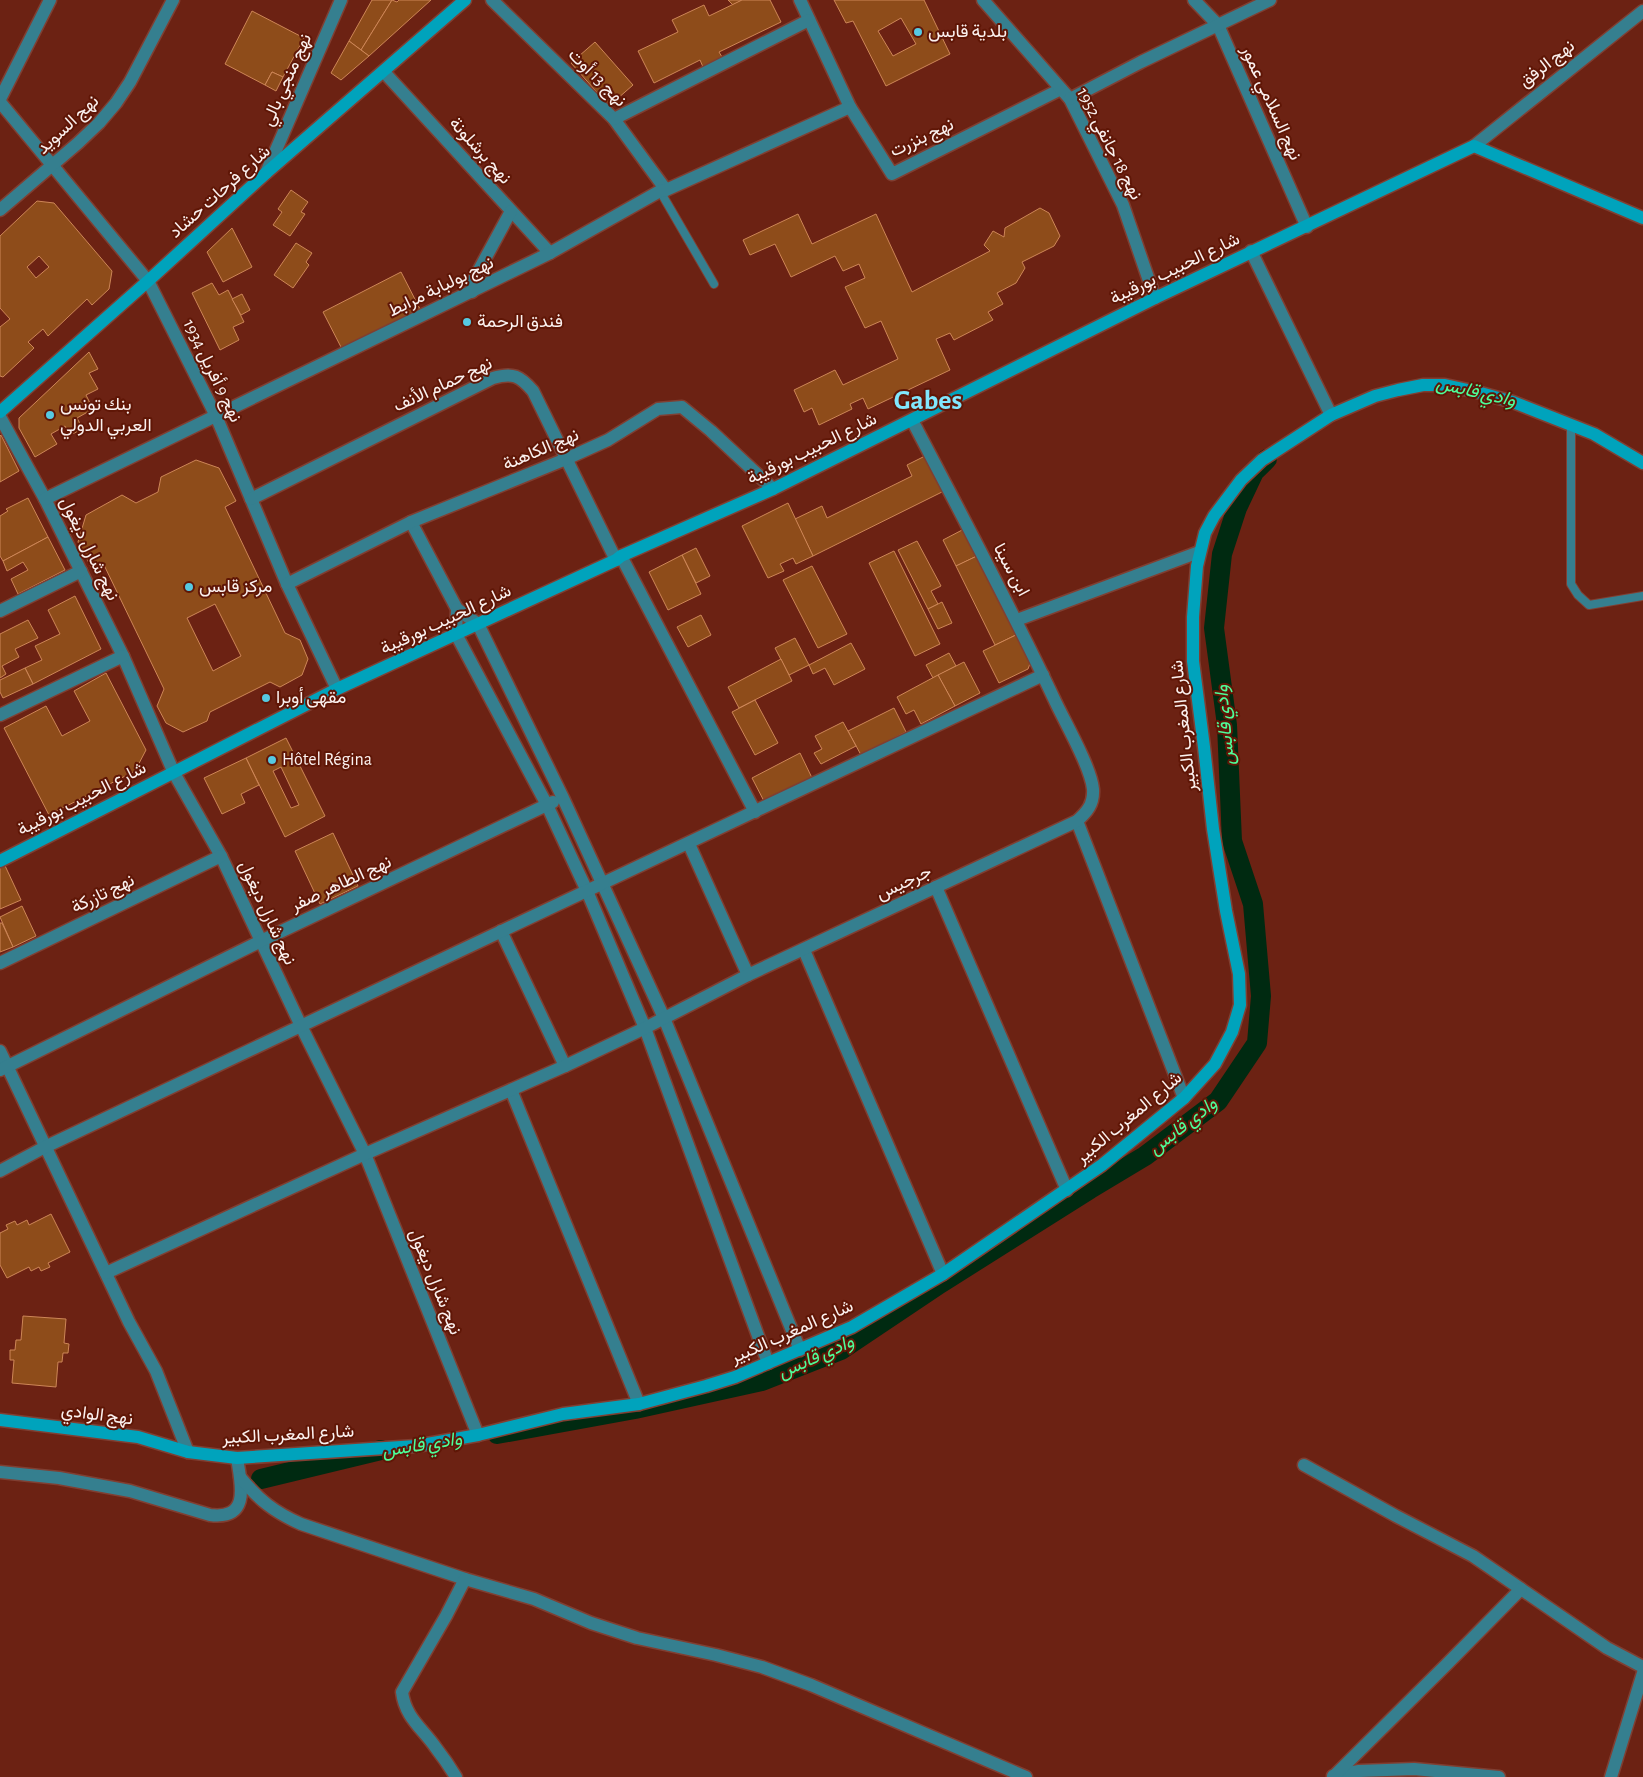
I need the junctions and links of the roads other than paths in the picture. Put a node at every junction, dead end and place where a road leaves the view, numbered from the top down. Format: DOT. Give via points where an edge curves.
graph roads {
  1 [pos="50,0"];
  2 [pos="173,0"];
  3 [pos="341,0"];
  4 [pos="465,0"];
  5 [pos="492,0"];
  6 [pos="800,0"];
  7 [pos="983,0"];
  8 [pos="1194,0"];
  9 [pos="1270,0"];
  10 [pos="1643,11"];
  11 [pos="809,20"];
  12 [pos="1218,25"];
  13 [pos="384,72"];
  14 [pos="1061,89"];
  15 [pos="1070,99"];
  16 [pos="0,100"];
  17 [pos="850,107"];
  18 [pos="614,119"];
  19 [pos="1474,146"];
  20 [pos="52,164"];
  21 [pos="266,173"];
  22 [pos="663,190"];
  23 [pos="0,210"];
  24 [pos="511,211"];
  25 [pos="1643,218"];
  26 [pos="1306,227"];
  27 [pos="1251,251"];
  28 [pos="550,253"];
  29 [pos="148,281"];
  30 [pos="714,284"];
  31 [pos="472,292"];
  32 [pos="1155,298"];
  33 [pos="0,412"];
  34 [pos="1331,415"];
  35 [pos="216,416"];
  36 [pos="0,417"];
  37 [pos="912,420"];
  38 [pos="1571,425"];
  39 [pos="566,459"];
  40 [pos="1643,463"];
  41 [pos="773,489"];
  42 [pos="45,499"];
  43 [pos="251,499"];
  44 [pos="412,522"];
  45 [pos="1199,552"];
  46 [pos="619,558"];
  47 [pos="81,571"];
  48 [pos="287,584"];
  49 [pos="1643,596"];
  50 [pos="457,609"];
  51 [pos="0,611"];
  52 [pos="1017,620"];
  53 [pos="478,624"];
  54 [pos="456,634"];
  55 [pos="123,656"];
  56 [pos="1043,675"];
  57 [pos="337,689"];
  58 [pos="0,715"];
  59 [pos="1074,740"];
  60 [pos="174,773"];
  61 [pos="563,798"];
  62 [pos="547,805"];
  63 [pos="755,812"];
  64 [pos="1077,821"];
  65 [pos="689,844"];
  66 [pos="221,856"];
  67 [pos="0,861"];
  68 [pos="602,884"];
  69 [pos="936,888"];
  70 [pos="587,891"];
  71 [pos="501,931"];
  72 [pos="261,941"];
  73 [pos="804,950"];
  74 [pos="0,963"];
  75 [pos="748,975"];
  76 [pos="664,1018"];
  77 [pos="301,1026"];
  78 [pos="645,1028"];
  79 [pos="0,1051"];
  80 [pos="565,1066"];
  81 [pos="4,1069"];
  82 [pos="511,1090"];
  83 [pos="1184,1098"];
  84 [pos="45,1147"];
  85 [pos="365,1154"];
  86 [pos="0,1171"];
  87 [pos="1066,1190"];
  88 [pos="106,1273"];
  89 [pos="943,1274"];
  90 [pos="800,1350"];
  91 [pos="768,1363"];
  92 [pos="639,1404"];
  93 [pos="0,1420"];
  94 [pos="478,1435"];
  95 [pos="188,1452"];
  96 [pos="237,1458"];
  97 [pos="1304,1465"];
  98 [pos="0,1472"];
  99 [pos="240,1478"];
  100 [pos="465,1579"];
  101 [pos="1521,1589"];
  102 [pos="1643,1667"];
  103 [pos="1643,1673"];
  104 [pos="1330,1776"];
  105 [pos="456,1777"];
  106 [pos="1026,1777"];
  107 [pos="1500,1777"];
  108 [pos="1610,1777"];
  1 -- 16 [label="street"];
  2 -- 20 [label="street, نهج السويد" via="116,104 92,130"];
  3 -- 21 [label="street, نهج منجي بالي"];
  4 -- 13 [label="street, شارع فرحات حشاد"];
  5 -- 18 [label="street, نهج 13 أوت"];
  6 -- 11 [label="street, نهج بنزرت"];
  7 -- 14 [label="street, نهج 18 جانفي 1952"];
  8 -- 12 [label="street, نهج السلامي عمور"];
  9 -- 12 [label="street"];
  10 -- 19 [label="street, نهج الرفق"];
  11 -- 17 [label="street, نهج بنزرت"];
  11 -- 18 [label="street"];
  12 -- 15 [label="street"];
  12 -- 26 [label="street, نهج السلامي عمور"];
  13 -- 21 [label="street, شارع فرحات حشاد"];
  13 -- 24 [label="street, نهج برشلونة"];
  14 -- 15 [label="street, نهج 18 جانفي 1952"];
  14 -- 17 [label="street, نهج بنزرت" via="892,174"];
  15 -- 32 [label="street, نهج 18 جانفي 1952" via="1123,205"];
  16 -- 20 [label="street, نهج 9 أفريل 1934"];
  17 -- 22 [label="street, نهج بولبابة مرابط"];
  18 -- 22 [label="street, نهج 13 أوت"];
  19 -- 25 [label="street"];
  19 -- 26 [label="street, شارع الحبيب بورقيبة"];
  20 -- 23 [label="street, نهج السويد"];
  20 -- 29 [label="street, نهج 9 أفريل 1934"];
  21 -- 29 [label="street, شارع فرحات حشاد"];
  22 -- 28 [label="street, نهج بولبابة مرابط"];
  22 -- 30 [label="lane"];
  24 -- 28 [label="street, نهج برشلونة"];
  24 -- 31 [label="street" via="473,281"];
  26 -- 27 [label="street, شارع الحبيب بورقيبة"];
  27 -- 32 [label="street, شارع الحبيب بورقيبة"];
  27 -- 34 [label="street"];
  28 -- 31 [label="street, نهج بولبابة مرابط"];
  29 -- 33 [label="street, شارع فرحات حشاد"];
  29 -- 35 [label="street, نهج 9 أفريل 1934"];
  31 -- 35 [label="street, نهج بولبابة مرابط"];
  32 -- 37 [label="street, شارع الحبيب بورقيبة"];
  34 -- 38 [label="street, شارع المغرب الكبير" via="1375,396 1423,385 1444,385 1513,402"];
  34 -- 45 [label="street, شارع المغرب الكبير" via="1262,460 1241,480 1214,516"];
  35 -- 42 [label="street, نهج بولبابة مرابط"];
  35 -- 43 [label="street, نهج 9 أفريل 1934"];
  36 -- 42 [label="street, نهج شارل ديغول"];
  37 -- 41 [label="street, شارع الحبيب بورقيبة"];
  37 -- 52 [label="street, ابن سينا"];
  38 -- 40 [label="street, شارع المغرب الكبير" via="1594,434"];
  38 -- 49 [label="lane" via="1571,584 1589,605"];
  39 -- 41 [label="street, نهج الكاهنة" via="608,440 658,409 682,407"];
  39 -- 43 [label="street, نهج حمام الأنف" via="533,391 516,376 505,374"];
  39 -- 44 [label="street, نهج الكاهنة"];
  39 -- 46 [label="street, نهج حمام الأنف"];
  41 -- 46 [label="street, شارع الحبيب بورقيبة"];
  42 -- 47 [label="street, نهج شارل ديغول"];
  43 -- 48 [label="street, نهج 9 أفريل 1934"];
  44 -- 48 [label="street, نهج الكاهنة"];
  44 -- 50 [label="street"];
  45 -- 52 [label="street"];
  45 -- 83 [label="street, شارع المغرب الكبير" via="1193,661 1218,868 1239,974 1240,1005 1232,1032 1215,1064"];
  46 -- 53 [label="street, شارع الحبيب بورقيبة"];
  46 -- 63 [label="street, نهج حمام الأنف"];
  47 -- 51 [label="street"];
  47 -- 55 [label="street, نهج شارل ديغول"];
  48 -- 57 [label="street, نهج 9 أفريل 1934"];
  50 -- 53 [label="street"];
  50 -- 54 [label="street"];
  52 -- 56 [label="street, ابن سينا"];
  53 -- 54 [label="street, شارع الحبيب بورقيبة"];
  53 -- 61 [label="street"];
  54 -- 57 [label="street, شارع الحبيب بورقيبة"];
  54 -- 62 [label="street"];
  55 -- 58 [label="street"];
  55 -- 60 [label="street, نهج شارل ديغول"];
  56 -- 59 [label="street, ابن سينا"];
  56 -- 63 [label="street"];
  57 -- 60 [label="street, شارع الحبيب بورقيبة"];
  59 -- 64 [label="street, جرجيس" via="1093,790 1090,809"];
  60 -- 66 [label="street, نهج شارل ديغول"];
  60 -- 67 [label="street, شارع الحبيب بورقيبة"];
  61 -- 62 [label="street, نهج الطاهر صفر"];
  61 -- 68 [label="street"];
  62 -- 70 [label="street"];
  62 -- 72 [label="street, نهج الطاهر صفر"];
  63 -- 65 [label="street"];
  64 -- 69 [label="street, جرجيس"];
  64 -- 83 [label="street"];
  65 -- 68 [label="street"];
  65 -- 75 [label="street"];
  66 -- 72 [label="street, نهج شارل ديغول"];
  66 -- 74 [label="street, نهج تازركة"];
  68 -- 70 [label="street"];
  68 -- 76 [label="street"];
  69 -- 73 [label="street, جرجيس"];
  69 -- 87 [label="street"];
  70 -- 71 [label="street"];
  70 -- 78 [label="street"];
  71 -- 77 [label="street"];
  71 -- 80 [label="street"];
  72 -- 77 [label="street, نهج شارل ديغول"];
  72 -- 81 [label="street, نهج الطاهر صفر"];
  73 -- 75 [label="street, جرجيس"];
  73 -- 89 [label="street"];
  75 -- 76 [label="street, جرجيس"];
  76 -- 78 [label="street, جرجيس"];
  76 -- 90 [label="street"];
  77 -- 84 [label="street"];
  77 -- 85 [label="street, نهج شارل ديغول"];
  78 -- 80 [label="street, جرجيس"];
  78 -- 91 [label="street"];
  79 -- 81 [label="street"];
  80 -- 82 [label="street, جرجيس"];
  81 -- 84 [label="street"];
  82 -- 85 [label="street, جرجيس"];
  82 -- 92 [label="street"];
  83 -- 87 [label="street, شارع المغرب الكبير"];
  84 -- 86 [label="street"];
  84 -- 88 [label="street"];
  85 -- 88 [label="street, جرجيس"];
  85 -- 94 [label="street, نهج شارل ديغول"];
  87 -- 89 [label="street, شارع المغرب الكبير"];
  88 -- 95 [label="street" via="156,1371"];
  89 -- 90 [label="street, شارع المغرب الكبير" via="852,1327"];
  90 -- 91 [label="street, شارع المغرب الكبير"];
  91 -- 92 [label="street, شارع المغرب الكبير" via="714,1384"];
  92 -- 94 [label="street, شارع المغرب الكبير" via="563,1414"];
  93 -- 95 [label="street, نهج الوادي" via="138,1437"];
  94 -- 96 [label="street, شارع المغرب الكبير" via="416,1446"];
  95 -- 96 [label="street, شارع المغرب الكبير"];
  96 -- 99 [label="street"];
  97 -- 101 [label="street" via="1473,1556"];
  98 -- 99 [label="street" via="95,1484 220,1516 229,1514 240,1502"];
  99 -- 100 [label="street" via="265,1504 301,1524"];
  100 -- 105 [label="street" via="402,1692 408,1712"];
  100 -- 106 [label="street" via="534,1600 637,1638 716,1654 778,1673"];
  101 -- 102 [label="street" via="1607,1648"];
  101 -- 104 [label="street"];
  103 -- 108 [label="street"];
  104 -- 107 [label="street" via="1414,1768"];
}
